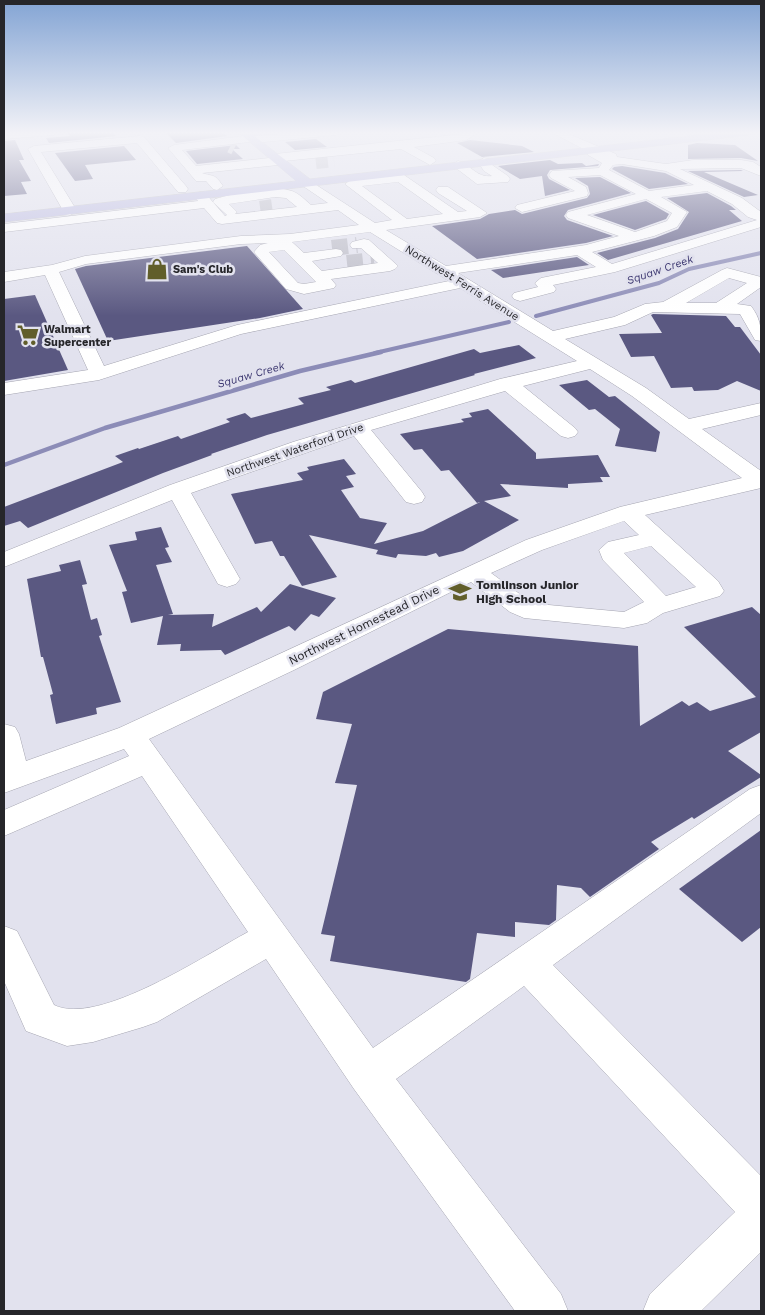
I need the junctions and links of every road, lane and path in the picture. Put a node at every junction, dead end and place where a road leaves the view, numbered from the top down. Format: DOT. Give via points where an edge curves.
graph roads {
  1 [pos="60,193"];
  2 [pos="158,193"];
  3 [pos="255,193"];
  4 [pos="281,193"];
  5 [pos="286,193"];
  6 [pos="322,193"];
  7 [pos="364,193"];
  8 [pos="423,193"];
  9 [pos="449,193"];
  10 [pos="559,193"];
  11 [pos="581,193"];
  12 [pos="660,193"];
  13 [pos="722,193"];
  14 [pos="648,195"];
  15 [pos="567,197"];
  16 [pos="753,199"];
  17 [pos="737,201"];
  18 [pos="215,205"];
  19 [pos="711,205"];
  20 [pos="68,206"];
  21 [pos="303,206"];
  22 [pos="340,206"];
  23 [pos="597,207"];
  24 [pos="522,208"];
  25 [pos="694,208"];
  26 [pos="414,209"];
  27 [pos="676,210"];
  28 [pos="4,211"];
  29 [pos="455,216"];
  30 [pos="761,217"];
  31 [pos="4,218"];
  32 [pos="429,220"];
  33 [pos="404,223"];
  34 [pos="761,223"];
  35 [pos="372,227"];
  36 [pos="603,227"];
  37 [pos="4,228"];
  38 [pos="420,234"];
  39 [pos="634,237"];
  40 [pos="579,250"];
  41 [pos="370,252"];
  42 [pos="337,256"];
  43 [pos="452,257"];
  44 [pos="304,261"];
  45 [pos="426,261"];
  46 [pos="610,269"];
  47 [pos="50,270"];
  48 [pos="442,271"];
  49 [pos="4,277"];
  50 [pos="463,283"];
  51 [pos="520,296"];
  52 [pos="396,297"];
  53 [pos="667,308"];
  54 [pos="718,308"];
  55 [pos="756,317"];
  56 [pos="761,336"];
  57 [pos="551,337"];
  58 [pos="593,363"];
  59 [pos="99,374"];
  60 [pos="507,383"];
  61 [pos="4,389"];
  62 [pos="760,408"];
  63 [pos="687,426"];
  64 [pos="358,428"];
  65 [pos="568,432"];
  66 [pos="760,481"];
  67 [pos="178,490"];
  68 [pos="414,497"];
  69 [pos="628,512"];
  70 [pos="655,538"];
  71 [pos="4,560"];
  72 [pos="473,572"];
  73 [pos="227,579"];
  74 [pos="662,605"];
  75 [pos="4,734"];
  76 [pos="139,748"];
  77 [pos="9,779"];
  78 [pos="761,797"];
  79 [pos="4,824"];
  80 [pos="271,937"];
  81 [pos="4,942"];
  82 [pos="527,963"];
  83 [pos="368,1075"];
  84 [pos="544,1311"];
  85 [pos="668,1311"];
  1 -- 20 [label="street"];
  2 -- 20 [label="main road"];
  3 -- 18 [label="main road"];
  4 -- 18 [label="street" via="228,199"];
  5 -- 21 [label="street"];
  6 -- 22 [label="street, Northwest Ferris Avenue"];
  7 -- 33 [label="street"];
  8 -- 29 [label="street"];
  9 -- 29 [label="street" via="480,213"];
  10 -- 15 [label="street"];
  11 -- 15 [label="street"];
  12 -- 14 [label="street"];
  13 -- 17 [label="street"];
  14 -- 23 [label="street"];
  14 -- 27 [label="street"];
  15 -- 23 [label="street"];
  15 -- 24 [label="street"];
  16 -- 17 [label="street"];
  17 -- 19 [label="street"];
  17 -- 30 [label="street"];
  18 -- 20 [label="main road"];
  18 -- 21 [label="street"];
  18 -- 21 [label="street" via="222,220"];
  18 -- 37 [label="street"];
  20 -- 28 [label="main road"];
  20 -- 31 [label="main road"];
  21 -- 22 [label="street"];
  22 -- 35 [label="street, Northwest Ferris Avenue"];
  23 -- 36 [label="street" via="623,218"];
  23 -- 36 [label="street" via="573,215"];
  25 -- 27 [label="street"];
  26 -- 32 [label="street"];
  27 -- 39 [label="street" via="680,212 672,224"];
  29 -- 32 [label="street"];
  32 -- 33 [label="street"];
  33 -- 35 [label="street"];
  33 -- 38 [label="street"];
  34 -- 46 [label="street"];
  35 -- 44 [label="street"];
  35 -- 45 [label="street, Northwest Ferris Avenue"];
  36 -- 39 [label="street"];
  39 -- 40 [label="street"];
  40 -- 46 [label="street"];
  40 -- 48 [label="street"];
  41 -- 42 [label="street" via="350,266"];
  41 -- 42 [label="street" via="354,242 328,246"];
  41 -- 44 [label="street" via="390,266"];
  42 -- 44 [label="street"];
  42 -- 44 [label="street"];
  43 -- 45 [label="street"];
  44 -- 47 [label="street" via="241,240 86,260"];
  44 -- 52 [label="street" via="374,279"];
  45 -- 48 [label="street, Northwest Ferris Avenue"];
  46 -- 51 [label="street" via="547,281 543,283 548,289"];
  47 -- 49 [label="street"];
  47 -- 59 [label="street"];
  48 -- 50 [label="street, Northwest Ferris Avenue"];
  50 -- 52 [label="street"];
  50 -- 57 [label="street, Northwest Ferris Avenue"];
  52 -- 59 [label="street" via="236,330"];
  53 -- 54 [label="street"];
  53 -- 54 [label="street" via="727,273 760,281"];
  53 -- 57 [label="street" via="652,307 620,321"];
  54 -- 55 [label="street" via="745,309"];
  55 -- 56 [label="street"];
  57 -- 58 [label="street, Northwest Ferris Avenue"];
  58 -- 60 [label="street, Northwest Waterford Drive"];
  58 -- 63 [label="street, Northwest Ferris Avenue"];
  59 -- 61 [label="street"];
  60 -- 64 [label="street, Northwest Waterford Drive"];
  60 -- 65 [label="street"];
  62 -- 63 [label="street"];
  63 -- 66 [label="street, Northwest Ferris Avenue"];
  64 -- 67 [label="street, Northwest Waterford Drive"];
  64 -- 68 [label="street"];
  66 -- 69 [label="street, Northwest Homestead Drive"];
  67 -- 71 [label="street, Northwest Waterford Drive"];
  67 -- 73 [label="street"];
  69 -- 70 [label="street"];
  69 -- 72 [label="street, Northwest Homestead Drive" via="534,544"];
  70 -- 74 [label="street" via="611,550 612,555"];
  70 -- 74 [label="street" via="711,591"];
  72 -- 74 [label="street" via="519,606 533,612 624,620"];
  72 -- 76 [label="street, Northwest Homestead Drive" via="284,664"];
  75 -- 77 [label="street"];
  76 -- 77 [label="street, Northwest Homestead Drive"];
  76 -- 79 [label="street"];
  76 -- 80 [label="street"];
  78 -- 82 [label="street"];
  80 -- 81 [label="street" via="143,1010 67,1028 40,1018"];
  80 -- 83 [label="street"];
  82 -- 83 [label="street"];
  82 -- 85 [label="street" via="753,1199 759,1217 750,1231"];
  83 -- 84 [label="street"];
}
